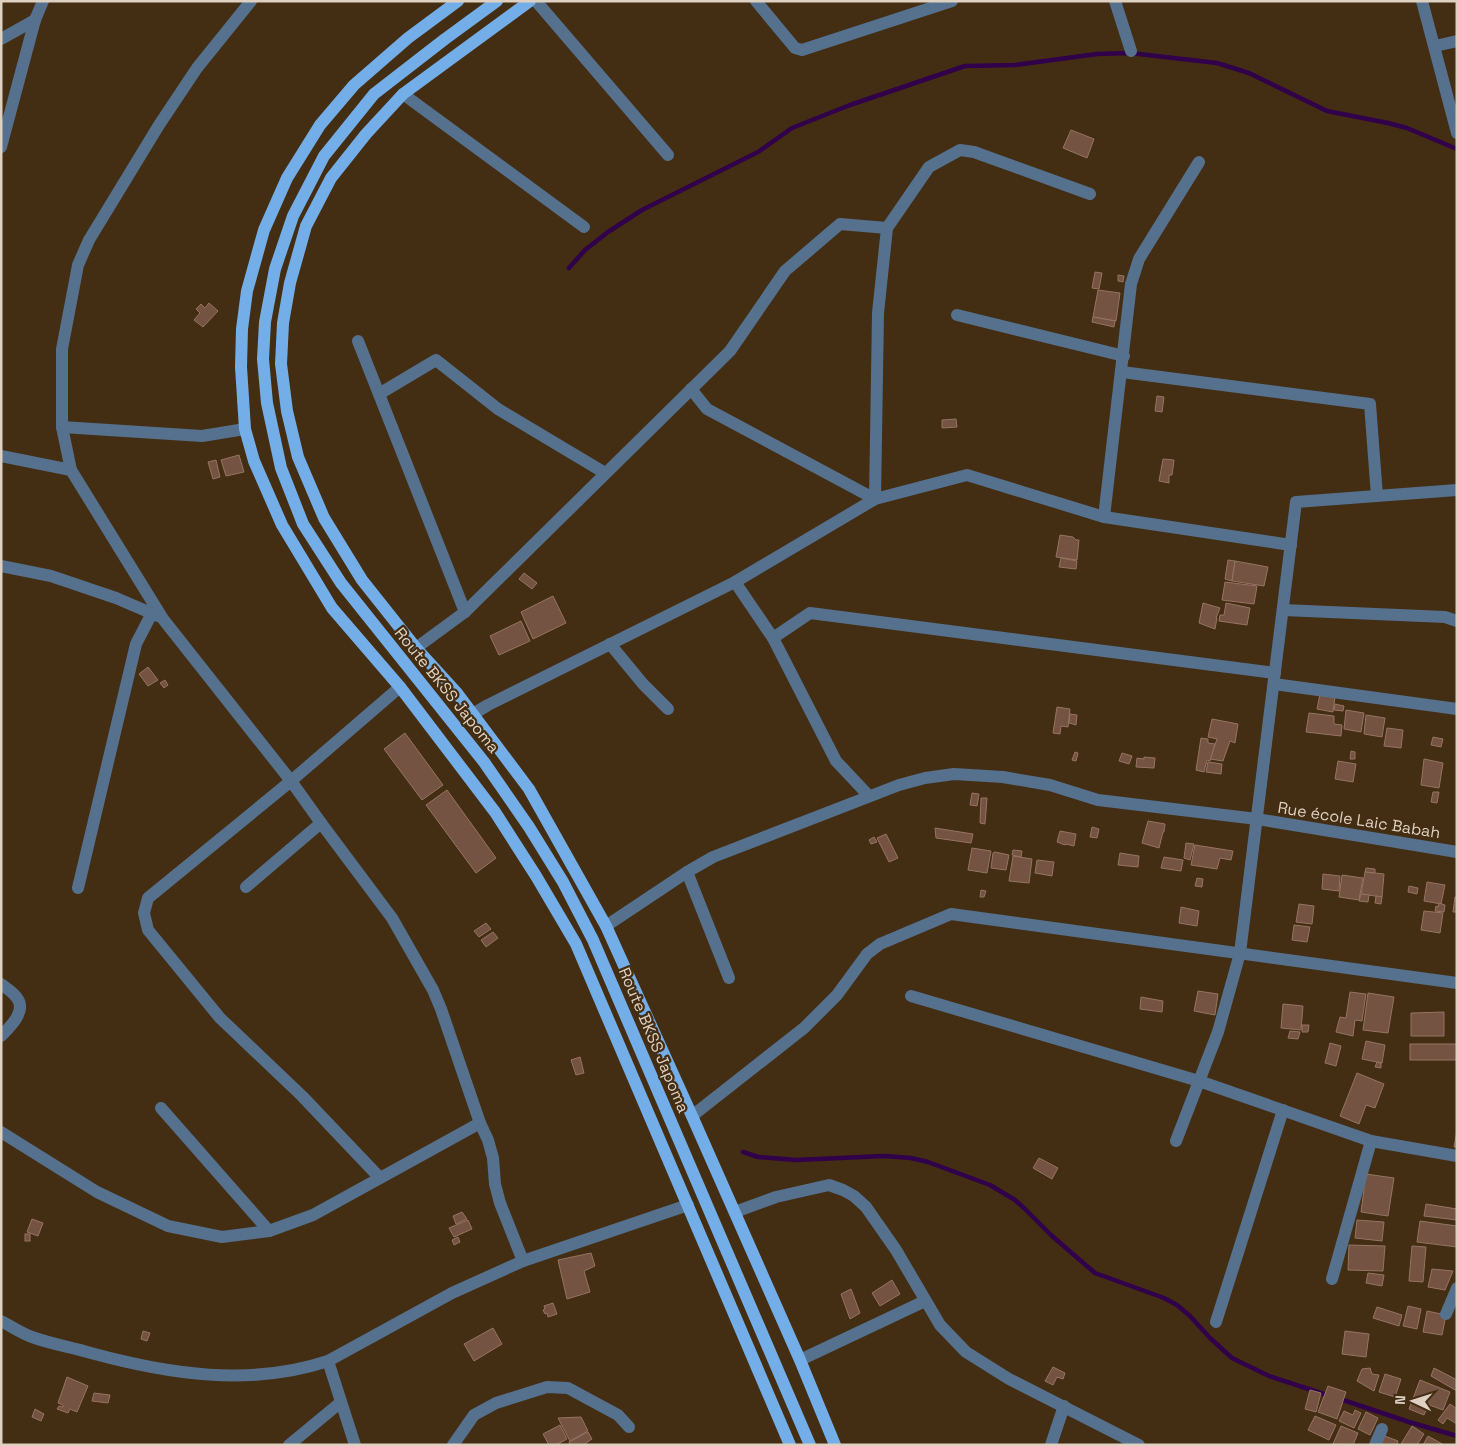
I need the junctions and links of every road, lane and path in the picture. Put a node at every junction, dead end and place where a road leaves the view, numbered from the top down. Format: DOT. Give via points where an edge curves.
graph roads {
  1 [pos="43,1"];
  2 [pos="251,1"];
  3 [pos="458,1"];
  4 [pos="497,1"];
  5 [pos="530,1"];
  6 [pos="536,1"];
  7 [pos="756,1"];
  8 [pos="952,1"];
  9 [pos="1115,1"];
  10 [pos="1422,1"];
  11 [pos="937,3"];
  12 [pos="35,20"];
  13 [pos="1,39"];
  14 [pos="1457,41"];
  15 [pos="1435,46"];
  16 [pos="1131,52"];
  17 [pos="403,94"];
  18 [pos="1457,133"];
  19 [pos="1,147"];
  20 [pos="668,155"];
  21 [pos="1199,162"];
  22 [pos="1090,194"];
  23 [pos="584,227"];
  24 [pos="887,228"];
  25 [pos="957,316"];
  26 [pos="358,341"];
  27 [pos="1124,356"];
  28 [pos="1122,372"];
  29 [pos="691,389"];
  30 [pos="379,394"];
  31 [pos="62,427"];
  32 [pos="245,429"];
  33 [pos="1,456"];
  34 [pos="71,470"];
  35 [pos="605,473"];
  36 [pos="1457,490"];
  37 [pos="1378,496"];
  38 [pos="875,499"];
  39 [pos="1104,517"];
  40 [pos="1291,545"];
  41 [pos="1,566"];
  42 [pos="735,582"];
  43 [pos="1283,610"];
  44 [pos="465,612"];
  45 [pos="157,616"];
  46 [pos="1457,621"];
  47 [pos="773,638"];
  48 [pos="610,644"];
  49 [pos="416,648"];
  50 [pos="1274,678"];
  51 [pos="400,687"];
  52 [pos="1457,708"];
  53 [pos="668,710"];
  54 [pos="473,714"];
  55 [pos="291,781"];
  56 [pos="869,796"];
  57 [pos="1257,819"];
  58 [pos="321,823"];
  59 [pos="1457,852"];
  60 [pos="686,872"];
  61 [pos="246,887"];
  62 [pos="78,888"];
  63 [pos="606,926"];
  64 [pos="1240,953"];
  65 [pos="729,978"];
  66 [pos="1457,983"];
  67 [pos="1,984"];
  68 [pos="911,996"];
  69 [pos="1,1036"];
  70 [pos="1199,1081"];
  71 [pos="161,1108"];
  72 [pos="1283,1110"];
  73 [pos="692,1116"];
  74 [pos="480,1123"];
  75 [pos="1,1132"];
  76 [pos="1176,1141"];
  77 [pos="1370,1141"];
  78 [pos="1457,1156"];
  79 [pos="380,1178"];
  80 [pos="688,1204"];
  81 [pos="735,1212"];
  82 [pos="269,1232"];
  83 [pos="523,1261"];
  84 [pos="1332,1279"];
  85 [pos="1457,1288"];
  86 [pos="925,1300"];
  87 [pos="1446,1314"];
  88 [pos="1,1321"];
  89 [pos="1216,1322"];
  90 [pos="800,1360"];
  91 [pos="328,1362"];
  92 [pos="341,1402"];
  93 [pos="1064,1406"];
  94 [pos="629,1427"];
  95 [pos="1382,1429"];
  96 [pos="289,1445"];
  97 [pos="355,1445"];
  98 [pos="453,1445"];
  99 [pos="790,1445"];
  100 [pos="810,1445"];
  101 [pos="835,1445"];
  102 [pos="1051,1445"];
  103 [pos="1139,1445"];
  104 [pos="1375,1445"];
  1 -- 12 [label="street"];
  2 -- 31 [label="street" via="197,68 89,240 78,265 62,348"];
  3 -- 32 [label="main road" via="408,38 354,85 320,125 287,178 264,230 247,290 241,367"];
  4 -- 100 [label="main road, Route BKSS Japoma" via="374,94 324,156 293,216 275,269 265,322 263,360 267,403 281,468 304,524 340,583 484,762 563,882 593,940"];
  5 -- 17 [label="main road"];
  6 -- 20 [label="street"];
  7 -- 11 [label="street" via="795,48 802,50"];
  8 -- 11 [label="street"];
  9 -- 16 [label="street"];
  10 -- 15 [label="street"];
  12 -- 13 [label="street"];
  12 -- 19 [label="street"];
  14 -- 15 [label="street"];
  15 -- 18 [label="street"];
  17 -- 23 [label="street"];
  17 -- 49 [label="main road" via="331,178 306,226 290,283 283,323 281,364 287,411 298,457 324,518 362,580"];
  21 -- 27 [label="street" via="1139,259 1132,284"];
  22 -- 24 [label="street" via="974,152 960,150 929,167"];
  24 -- 29 [label="street" via="840,224 785,271 730,351"];
  24 -- 38 [label="street" via="878,313"];
  25 -- 27 [label="street"];
  26 -- 30 [label="street"];
  27 -- 28 [label="street"];
  28 -- 37 [label="street" via="1370,404"];
  28 -- 39 [label="street"];
  29 -- 35 [label="street"];
  29 -- 38 [label="street" via="707,409"];
  30 -- 35 [label="street" via="436,360 498,409"];
  30 -- 44 [label="street"];
  31 -- 32 [label="street" via="202,436"];
  31 -- 34 [label="street"];
  32 -- 51 [label="main road" via="254,461 282,525 332,608"];
  33 -- 34 [label="street"];
  34 -- 45 [label="street"];
  35 -- 44 [label="street"];
  36 -- 37 [label="street"];
  37 -- 40 [label="street" via="1296,502"];
  38 -- 39 [label="street" via="967,475"];
  38 -- 42 [label="street"];
  39 -- 40 [label="street"];
  40 -- 43 [label="street"];
  41 -- 45 [label="street" via="51,576"];
  42 -- 47 [label="street"];
  42 -- 48 [label="street"];
  43 -- 46 [label="street" via="1445,617"];
  43 -- 50 [label="street"];
  44 -- 49 [label="street"];
  45 -- 55 [label="street"];
  45 -- 62 [label="street" via="136,644"];
  47 -- 50 [label="street" via="810,613"];
  47 -- 56 [label="street" via="836,761"];
  48 -- 53 [label="street"];
  48 -- 54 [label="street"];
  49 -- 54 [label="main road"];
  50 -- 52 [label="street"];
  50 -- 57 [label="street"];
  51 -- 55 [label="street"];
  51 -- 80 [label="main road" via="495,812 576,944"];
  54 -- 63 [label="main road" via="529,789"];
  55 -- 58 [label="street"];
  55 -- 79 [label="street" via="148,898 144,913 148,930 220,1018 302,1096"];
  56 -- 57 [label="street, Rue école Laic Babah" via="925,778 974,775 1050,785 1098,800"];
  56 -- 60 [label="street, Rue école Laic Babah" via="713,857"];
  57 -- 59 [label="street, Rue école Laic Babah"];
  57 -- 64 [label="street"];
  58 -- 61 [label="street"];
  58 -- 74 [label="street" via="392,918 433,990"];
  60 -- 63 [label="street, Rue école Laic Babah"];
  60 -- 65 [label="street"];
  63 -- 73 [label="main road"];
  64 -- 66 [label="street"];
  64 -- 70 [label="street" via="1218,1032"];
  64 -- 73 [label="street" via="952,914 880,944 804,1028"];
  67 -- 69 [label="street" via="18,998 20,1008 18,1017"];
  68 -- 70 [label="street"];
  70 -- 72 [label="street"];
  70 -- 76 [label="street"];
  71 -- 82 [label="street"];
  72 -- 77 [label="street"];
  72 -- 89 [label="street"];
  73 -- 81 [label="main road"];
  74 -- 79 [label="street"];
  74 -- 83 [label="street" via="493,1158 500,1203"];
  75 -- 82 [label="street" via="97,1192 168,1226 222,1237"];
  77 -- 78 [label="street"];
  77 -- 84 [label="street"];
  79 -- 82 [label="street" via="312,1215"];
  80 -- 83 [label="street"];
  80 -- 99 [label="main road"];
  81 -- 86 [label="street" via="776,1196 806,1189 829,1185 843,1190 866,1207"];
  81 -- 90 [label="main road"];
  83 -- 91 [label="street" via="452,1293"];
  85 -- 87 [label="street"];
  86 -- 90 [label="street"];
  86 -- 93 [label="street" via="940,1325 966,1352 1009,1379"];
  88 -- 91 [label="street" via="31,1336 170,1371 217,1376 267,1374"];
  90 -- 101 [label="main road"];
  91 -- 92 [label="street"];
  92 -- 96 [label="street"];
  92 -- 97 [label="street"];
  93 -- 102 [label="street"];
  93 -- 103 [label="street"];
  94 -- 98 [label="street" via="618,1415 568,1388 547,1387 496,1403 474,1415"];
  95 -- 104 [label="street"];
}
